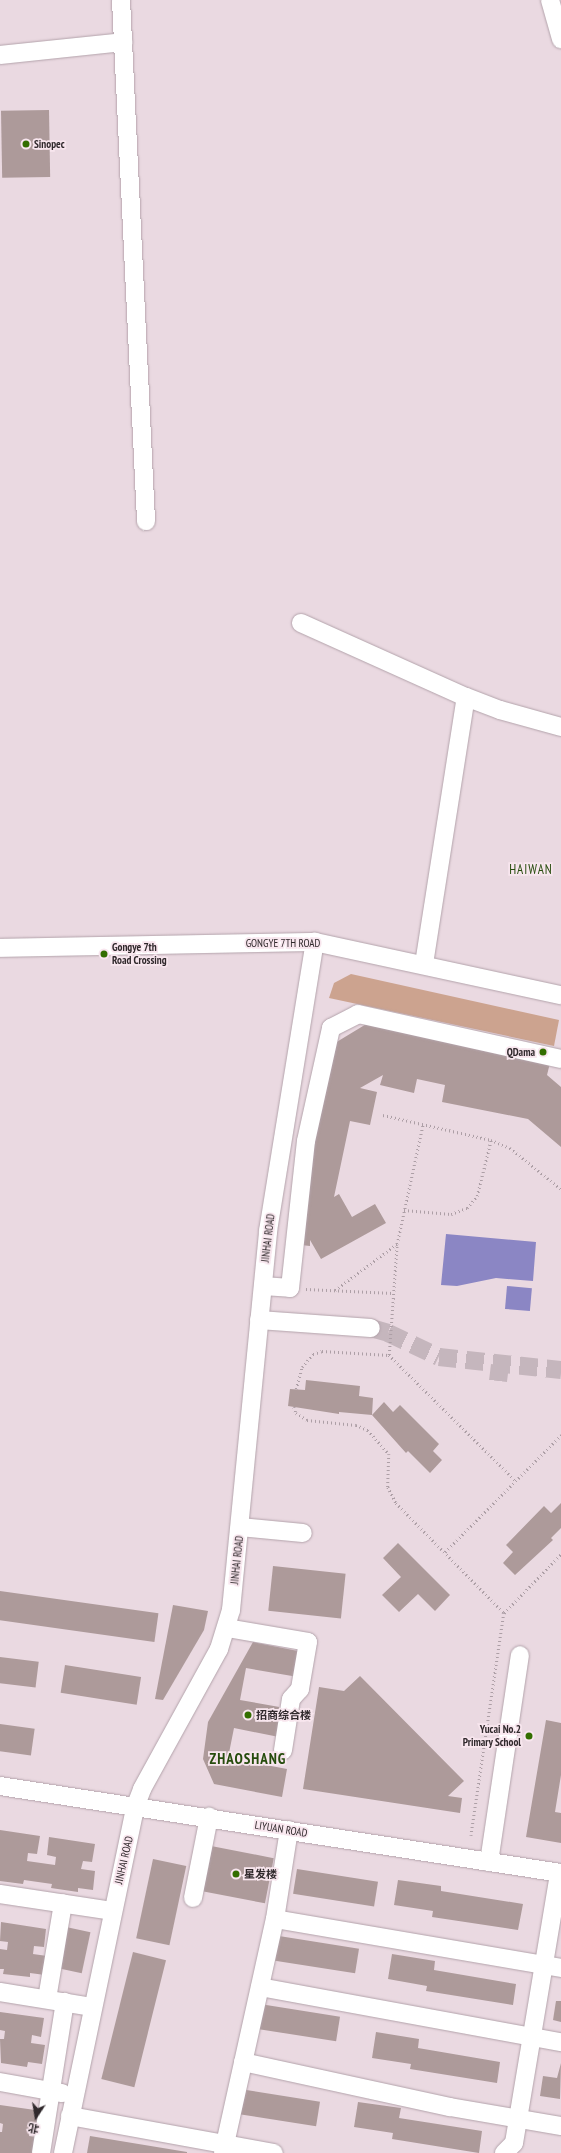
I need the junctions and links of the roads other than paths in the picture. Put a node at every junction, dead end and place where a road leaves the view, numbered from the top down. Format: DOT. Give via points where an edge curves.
graph roads {
  1 [pos="121,0"];
  2 [pos="550,0"];
  3 [pos="561,39"];
  4 [pos="123,42"];
  5 [pos="0,55"];
  6 [pos="146,521"];
  7 [pos="302,624"];
  8 [pos="466,697"];
  9 [pos="561,727"];
  10 [pos="315,942"];
  11 [pos="0,948"];
  12 [pos="424,964"];
  13 [pos="561,995"];
  14 [pos="561,1059"];
  15 [pos="263,1286"];
  16 [pos="259,1320"];
  17 [pos="371,1328"];
  18 [pos="240,1527"];
  19 [pos="303,1533"];
  20 [pos="227,1628"];
  21 [pos="520,1655"];
  22 [pos="283,1750"];
  23 [pos="0,1786"];
  24 [pos="136,1805"];
  25 [pos="209,1817"];
  26 [pos="289,1830"];
  27 [pos="489,1862"];
  28 [pos="560,1873"];
  29 [pos="0,1894"];
  30 [pos="193,1898"];
  31 [pos="63,1904"];
  32 [pos="112,1911"];
  33 [pos="275,1919"];
  34 [pos="552,1967"];
  35 [pos="260,1987"];
  36 [pos="0,1992"];
  37 [pos="47,1999"];
  38 [pos="65,2002"];
  39 [pos="93,2007"];
  40 [pos="532,2037"];
  41 [pos="561,2042"];
  42 [pos="243,2062"];
  43 [pos="0,2082"];
  44 [pos="51,2091"];
  45 [pos="74,2095"];
  46 [pos="70,2116"];
  47 [pos="518,2120"];
  48 [pos="561,2126"];
  49 [pos="224,2149"];
  50 [pos="41,2153"];
  51 [pos="62,2153"];
  52 [pos="274,2153"];
  53 [pos="504,2153"];
  1 -- 4 [label="street"];
  2 -- 3 [label="street"];
  4 -- 5 [label="street"];
  4 -- 6 [label="street"];
  7 -- 8 [label="street"];
  8 -- 9 [label="street" via="500,710"];
  8 -- 12 [label="street"];
  10 -- 11 [label="street, GONGYE 7TH ROAD"];
  10 -- 12 [label="street, GONGYE 7TH ROAD"];
  10 -- 15 [label="street, JINHAI ROAD" via="275,1182"];
  12 -- 13 [label="street, GONGYE 7TH ROAD"];
  14 -- 15 [label="street" via="358,1014 331,1028 306,1141 290,1288"];
  15 -- 16 [label="street, JINHAI ROAD"];
  16 -- 17 [label="street"];
  16 -- 18 [label="street, JINHAI ROAD"];
  18 -- 19 [label="street"];
  18 -- 20 [label="street, JINHAI ROAD"];
  20 -- 22 [label="street" via="308,1642 300,1689 291,1699"];
  20 -- 24 [label="street, JINHAI ROAD" via="219,1649 142,1789"];
  21 -- 27 [label="street"];
  23 -- 24 [label="street, LIYUAN ROAD"];
  24 -- 25 [label="street, LIYUAN ROAD"];
  24 -- 32 [label="street, JINHAI ROAD"];
  25 -- 26 [label="street, LIYUAN ROAD"];
  25 -- 30 [label="street"];
  26 -- 27 [label="street, LIYUAN ROAD"];
  26 -- 33 [label="street"];
  27 -- 28 [label="street, LIYUAN ROAD"];
  28 -- 34 [label="street"];
  29 -- 31 [label="street"];
  31 -- 32 [label="street"];
  31 -- 37 [label="street"];
  32 -- 39 [label="street, JINHAI ROAD"];
  33 -- 34 [label="street"];
  33 -- 35 [label="street"];
  34 -- 40 [label="street"];
  35 -- 40 [label="street"];
  35 -- 42 [label="street"];
  36 -- 37 [label="street"];
  37 -- 38 [label="street"];
  38 -- 39 [label="street"];
  38 -- 44 [label="street"];
  39 -- 45 [label="street, JINHAI ROAD"];
  40 -- 41 [label="street"];
  40 -- 47 [label="street"];
  42 -- 47 [label="street" via="450,2108"];
  42 -- 49 [label="street"];
  43 -- 44 [label="street"];
  44 -- 45 [label="street"];
  44 -- 50 [label="street"];
  45 -- 46 [label="street, JINHAI ROAD"];
  46 -- 49 [label="street"];
  46 -- 51 [label="street, JINHAI ROAD"];
  47 -- 48 [label="street"];
  47 -- 53 [label="street" via="514,2143"];
  49 -- 52 [label="street"];
}
